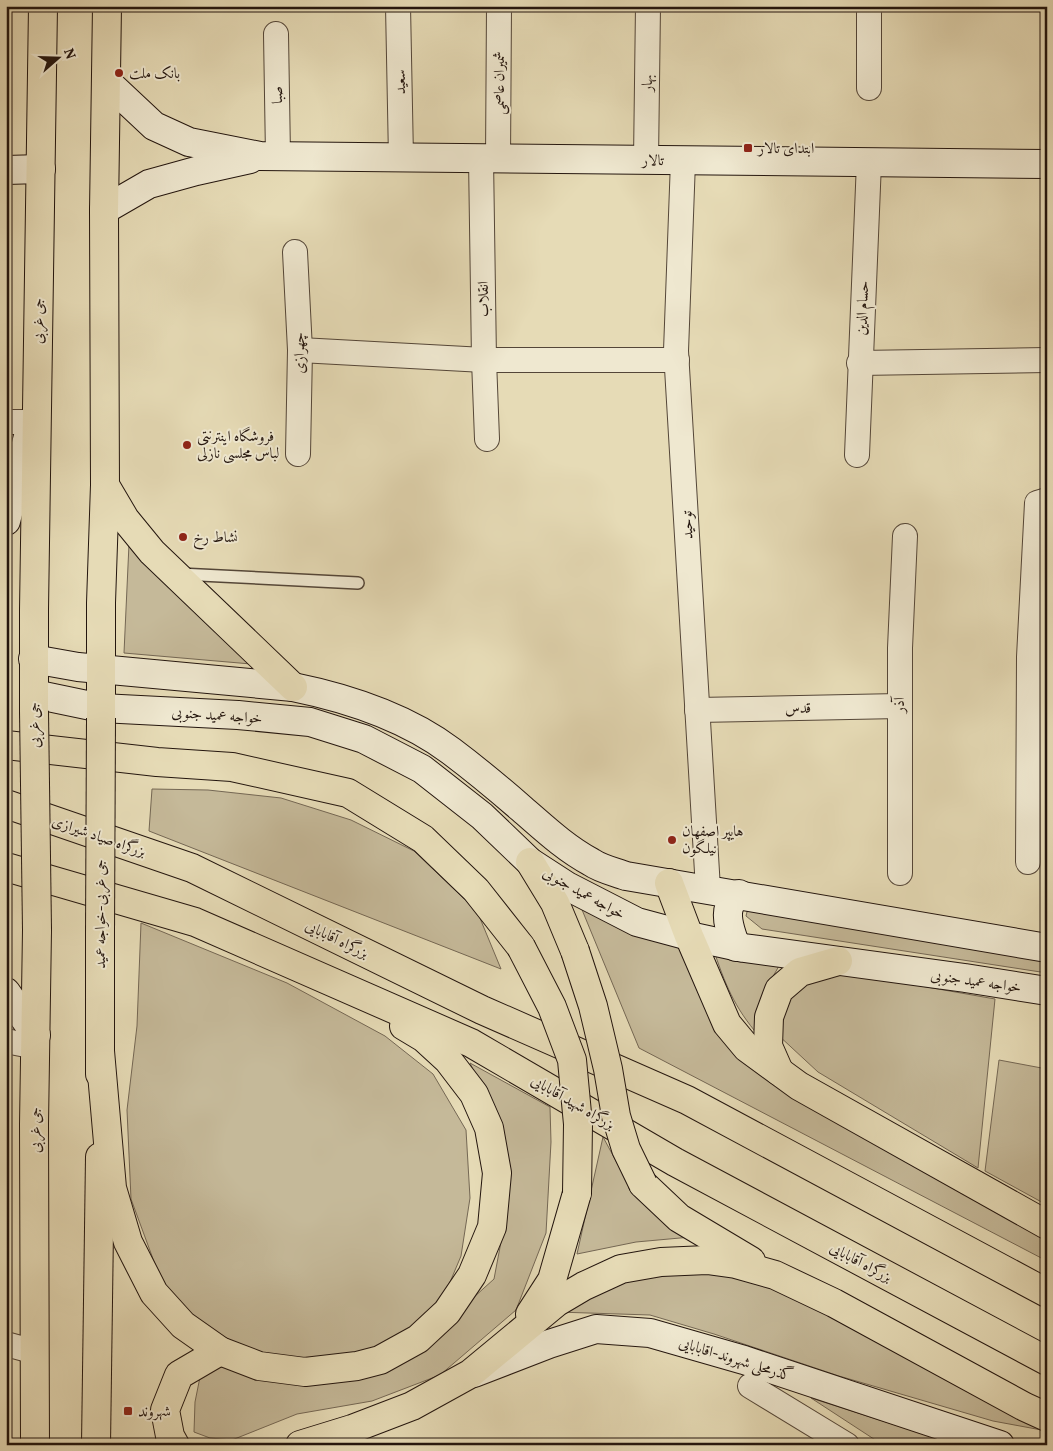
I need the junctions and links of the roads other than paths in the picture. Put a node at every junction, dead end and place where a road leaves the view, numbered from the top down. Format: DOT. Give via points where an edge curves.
graph roads {
  1 [pos="43,6"];
  2 [pos="107,6"];
  3 [pos="398,6"];
  4 [pos="499,6"];
  5 [pos="648,6"];
  6 [pos="869,6"];
  7 [pos="276,34"];
  8 [pos="106,81"];
  9 [pos="869,88"];
  10 [pos="269,156"];
  11 [pos="401,158"];
  12 [pos="490,158"];
  13 [pos="646,160"];
  14 [pos="684,160"];
  15 [pos="869,162"];
  16 [pos="1047,164"];
  17 [pos="41,169"];
  18 [pos="6,170"];
  19 [pos="104,210"];
  20 [pos="295,252"];
  21 [pos="300,350"];
  22 [pos="484,360"];
  23 [pos="677,360"];
  24 [pos="1047,360"];
  25 [pos="859,363"];
  26 [pos="25,415"];
  27 [pos="487,439"];
  28 [pos="298,454"];
  29 [pos="857,454"];
  30 [pos="105,485"];
  31 [pos="1047,500"];
  32 [pos="6,521"];
  33 [pos="905,536"];
  34 [pos="174,573"];
  35 [pos="358,582"];
  36 [pos="1038,647"];
  37 [pos="34,659"];
  38 [pos="101,668"];
  39 [pos="293,686"];
  40 [pos="34,703"];
  41 [pos="899,706"];
  42 [pos="697,710"];
  43 [pos="101,713"];
  44 [pos="6,745"];
  45 [pos="6,804"];
  46 [pos="530,862"];
  47 [pos="1028,862"];
  48 [pos="6,866"];
  49 [pos="192,868"];
  50 [pos="900,873"];
  51 [pos="669,883"];
  52 [pos="708,889"];
  53 [pos="740,894"];
  54 [pos="689,936"];
  55 [pos="736,947"];
  56 [pos="1047,948"];
  57 [pos="838,961"];
  58 [pos="314,974"];
  59 [pos="1047,991"];
  60 [pos="6,992"];
  61 [pos="6,1041"];
  62 [pos="36,1041"];
  63 [pos="100,1051"];
  64 [pos="779,1071"];
  65 [pos="675,1162"];
  66 [pos="1047,1225"];
  67 [pos="774,1275"];
  68 [pos="1047,1292"];
  69 [pos="513,1338"];
  70 [pos="6,1344"];
  71 [pos="220,1351"];
  72 [pos="35,1352"];
  73 [pos="1047,1361"];
  74 [pos="470,1374"];
  75 [pos="750,1386"];
  76 [pos="1047,1418"];
  77 [pos="35,1445"];
  78 [pos="96,1445"];
  79 [pos="175,1445"];
  80 [pos="300,1445"];
  81 [pos="847,1445"];
  82 [pos="1000,1445"];
  1 -- 17 [label="main road, جی غربی"];
  2 -- 8 [label="main road"];
  3 -- 11 [label="street, سعید"];
  4 -- 12 [label="street, شمیران عاصمی"];
  5 -- 13 [label="street, بهار"];
  6 -- 9 [label="street"];
  7 -- 10 [label="street, صبا"];
  8 -- 10 [label="main road" via="154,126 189,142"];
  8 -- 19 [label="main road"];
  10 -- 11 [label="main road, تالار"];
  10 -- 19 [label="main road" via="196,170 149,184"];
  11 -- 12 [label="main road, تالار"];
  12 -- 13 [label="main road, تالار"];
  12 -- 22 [label="street, انقلاب"];
  13 -- 14 [label="main road, تالار"];
  14 -- 15 [label="main road, تالار"];
  14 -- 23 [label="street, توحید"];
  15 -- 16 [label="main road, تالار"];
  15 -- 25 [label="street, حسام الدین"];
  17 -- 18 [label="main road"];
  17 -- 26 [label="main road, جی غربی"];
  19 -- 30 [label="main road"];
  20 -- 21 [label="street, چهرازی"];
  21 -- 22 [label="street"];
  21 -- 28 [label="street, چهرازی"];
  22 -- 23 [label="street"];
  22 -- 27 [label="street, انقلاب"];
  23 -- 42 [label="street, توحید"];
  24 -- 25 [label="street"];
  25 -- 29 [label="street, حسام الدین"];
  26 -- 32 [label="main road"];
  26 -- 37 [label="main road, جی غربی"];
  30 -- 34 [label="main road" via="125,519"];
  30 -- 38 [label="main road"];
  31 -- 36 [label="street" via="1037,503"];
  33 -- 41 [label="street, آذر"];
  34 -- 35 [label="lane"];
  34 -- 39 [label="main road"];
  36 -- 47 [label="street"];
  37 -- 38 [label="main road, خواجه عمید جنوبی"];
  37 -- 40 [label="main road, جی غربی"];
  38 -- 39 [label="main road, خواجه عمید جنوبی"];
  38 -- 43 [label="main road"];
  39 -- 51 [label="main road, خواجه عمید جنوبی" via="328,694 404,722 449,749 560,842 592,863 626,876"];
  40 -- 43 [label="main road, خواجه عمید جنوبی"];
  40 -- 62 [label="main road, جی غربی, bridge"];
  41 -- 42 [label="street, قدس"];
  41 -- 50 [label="street, آذر"];
  42 -- 52 [label="street, توحید"];
  43 -- 46 [label="main road, خواجه عمید جنوبی" via="238,715 310,722 364,739 422,769 482,816"];
  43 -- 63 [label="main road, جی غربی-خواجه عمید, bridge"];
  44 -- 69 [label="main road, bridge" via="232,767 348,793 423,839 476,890 521,947 552,1007 572,1060 578,1124 577,1193 552,1280"];
  45 -- 49 [label="main road, بزرگراه صیاد شیرازی"];
  46 -- 54 [label="main road, خواجه عمید جنوبی" via="566,886 637,922"];
  46 -- 67 [label="main road, bridge" via="556,903 575,951 593,1006 623,1141 643,1184 679,1218"];
  48 -- 58 [label="main road" via="195,922"];
  49 -- 68 [label="main road, بزرگراه آقابابایی" via="482,1010 687,1100"];
  51 -- 52 [label="main road, خواجه عمید جنوبی"];
  51 -- 54 [label="main road"];
  52 -- 53 [label="main road, خواجه عمید جنوبی"];
  53 -- 55 [label="main road" via="730,904 728,915"];
  53 -- 56 [label="main road, خواجه عمید جنوبی"];
  54 -- 55 [label="main road, خواجه عمید جنوبی"];
  54 -- 64 [label="main road" via="727,1024 747,1048"];
  55 -- 57 [label="main road, خواجه عمید جنوبی"];
  57 -- 59 [label="main road, خواجه عمید جنوبی"];
  57 -- 64 [label="main road" via="800,972 779,990 769,1017 768,1046"];
  58 -- 65 [label="main road, بزرگراه شهید آقابابایی" via="471,1042"];
  58 -- 71 [label="main road" via="424,1038 448,1060 474,1094 489,1128 498,1174 492,1227 472,1275 446,1312 418,1339 380,1360 304,1372 258,1366"];
  60 -- 62 [label="main road"];
  61 -- 62 [label="street"];
  62 -- 72 [label="main road, جی غربی"];
  63 -- 71 [label="main road" via="112,1188 128,1242 154,1292 183,1325"];
  63 -- 78 [label="main road"];
  64 -- 66 [label="main road" via="799,1086"];
  65 -- 73 [label="main road, بزرگراه آقابابایی"];
  67 -- 69 [label="main road" via="707,1260 661,1262 621,1270 557,1302"];
  67 -- 76 [label="main road" via="834,1303"];
  69 -- 74 [label="main road"];
  70 -- 72 [label="street"];
  71 -- 79 [label="main road" via="179,1375 165,1410"];
  72 -- 77 [label="main road, جی غربی"];
  74 -- 80 [label="main road" via="412,1406"];
  74 -- 82 [label="main road, گذرمحلی شهروند-اقابابایی" via="596,1330 650,1334 744,1360"];
  75 -- 81 [label="street"];
}
